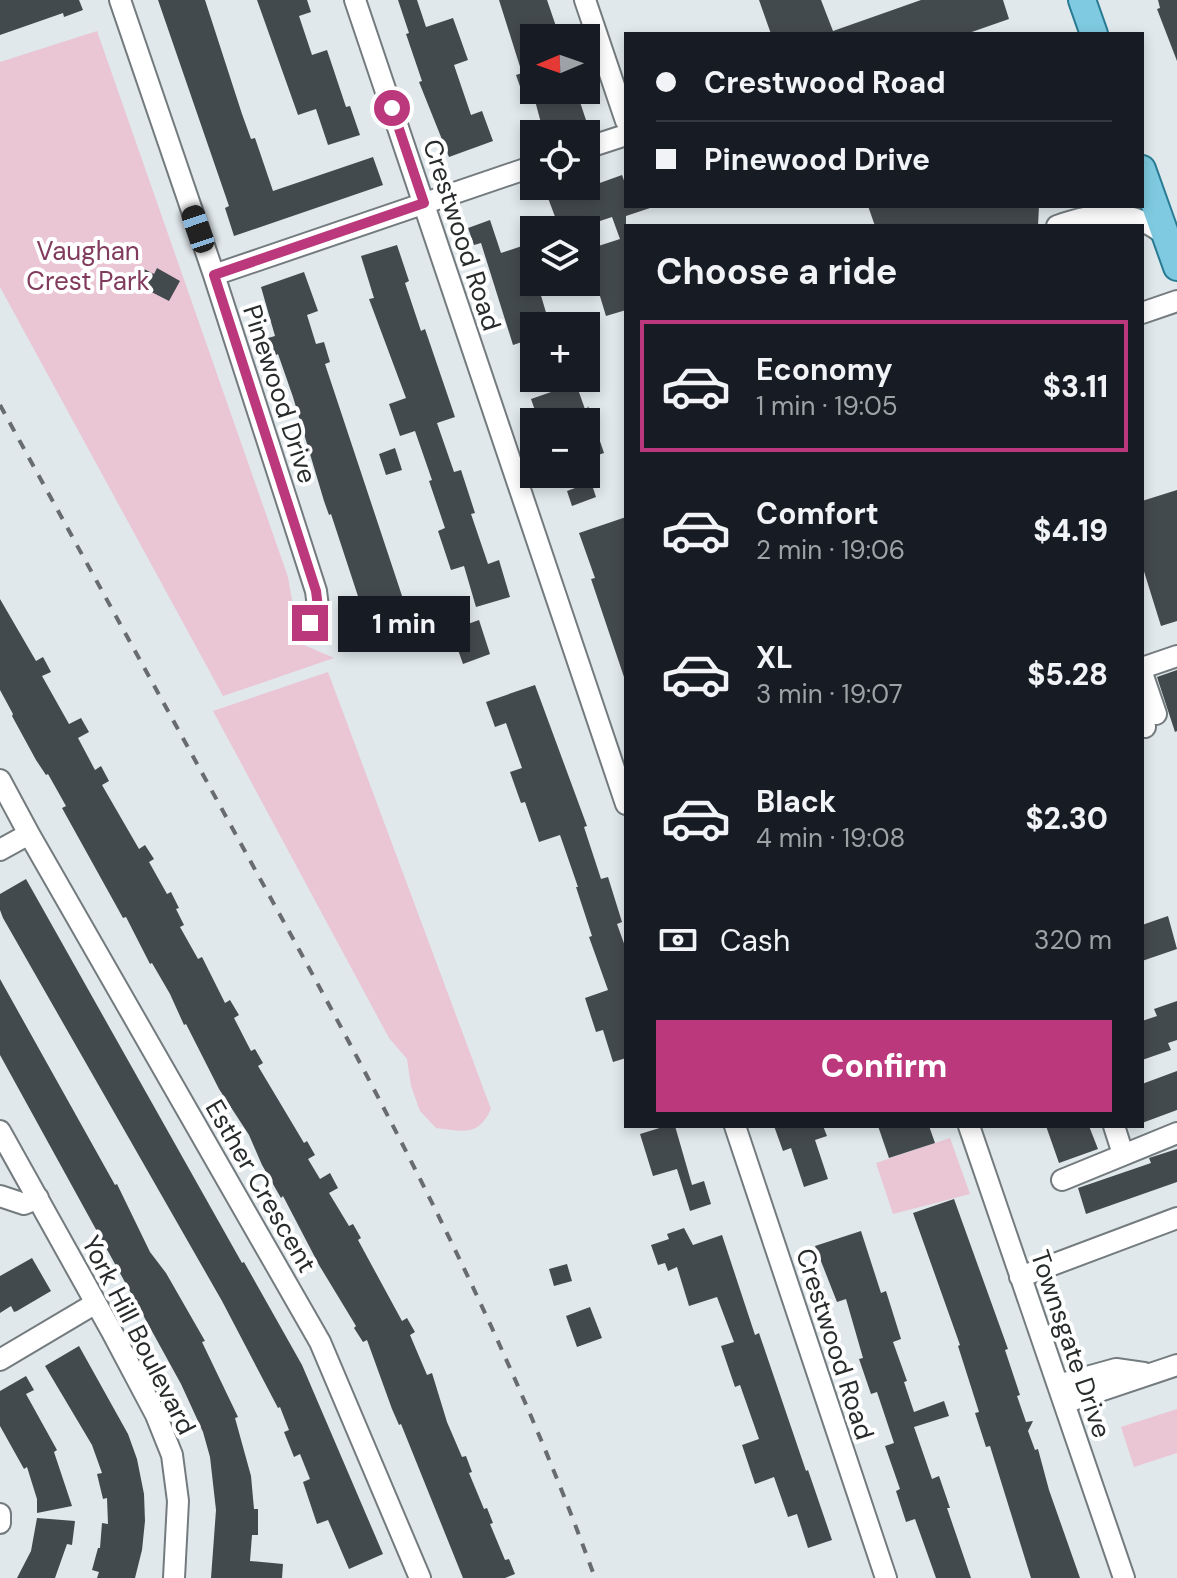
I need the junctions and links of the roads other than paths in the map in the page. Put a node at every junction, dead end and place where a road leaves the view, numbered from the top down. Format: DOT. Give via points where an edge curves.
graph roads {
  1 [pos="120,0"];
  2 [pos="355,0"];
  3 [pos="585,0"];
  4 [pos="1082,0"];
  5 [pos="1093,32"];
  6 [pos="624,115"];
  7 [pos="624,136"];
  8 [pos="600,143"];
  9 [pos="520,171"];
  10 [pos="1144,175"];
  11 [pos="424,203"];
  12 [pos="1094,210"];
  13 [pos="1062,224"];
  14 [pos="1166,236"];
  15 [pos="1177,267"];
  16 [pos="214,275"];
  17 [pos="1177,301"];
  18 [pos="1144,312"];
  19 [pos="310,623"];
  20 [pos="1177,656"];
  21 [pos="1144,669"];
  22 [pos="1144,687"];
  23 [pos="1148,720"];
  24 [pos="0,780"];
  25 [pos="624,798"];
  26 [pos="29,834"];
  27 [pos="0,850"];
  28 [pos="736,1128"];
  29 [pos="970,1128"];
  30 [pos="1115,1128"];
  31 [pos="0,1131"];
  32 [pos="1177,1133"];
  33 [pos="1123,1154"];
  34 [pos="1062,1180"];
  35 [pos="0,1196"];
  36 [pos="38,1198"];
  37 [pos="1177,1218"];
  38 [pos="1020,1277"];
  39 [pos="96,1303"];
  40 [pos="0,1360"];
  41 [pos="1177,1365"];
  42 [pos="1061,1394"];
  43 [pos="0,1514"];
  44 [pos="0,1523"];
  45 [pos="174,1578"];
  46 [pos="420,1578"];
  47 [pos="886,1578"];
  48 [pos="1124,1578"];
  1 -- 16 [label="street, Pinewood Drive"];
  2 -- 11 [label="street, Crestwood Road"];
  3 -- 6 [label="street"];
  4 -- 5 [label="main road"];
  7 -- 8 [label="street"];
  9 -- 11 [label="street"];
  10 -- 14 [label="main road"];
  11 -- 16 [label="street"];
  11 -- 25 [label="street, Crestwood Road"];
  12 -- 13 [label="street"];
  12 -- 14 [label="street" via="1138,219"];
  14 -- 15 [label="main road"];
  16 -- 19 [label="street, Pinewood Drive" via="316,591 318,607"];
  17 -- 18 [label="street"];
  20 -- 21 [label="street"];
  22 -- 23 [label="street"];
  24 -- 26 [label="street, Esther Crescent"];
  26 -- 27 [label="street"];
  26 -- 46 [label="street, Esther Crescent" via="320,1342"];
  28 -- 47 [label="street, Crestwood Road"];
  29 -- 38 [label="street, Townsgate Drive"];
  30 -- 33 [label="street"];
  31 -- 36 [label="street, York Hill Boulevard"];
  32 -- 33 [label="street"];
  33 -- 34 [label="street"];
  35 -- 36 [label="street" via="24,1204"];
  36 -- 39 [label="street, York Hill Boulevard"];
  37 -- 38 [label="street"];
  38 -- 42 [label="street, Townsgate Drive"];
  39 -- 40 [label="street"];
  39 -- 45 [label="street, York Hill Boulevard" via="172,1455 178,1501"];
  41 -- 42 [label="street"];
  42 -- 48 [label="street, Townsgate Drive"];
  43 -- 44 [label="street"];
}
